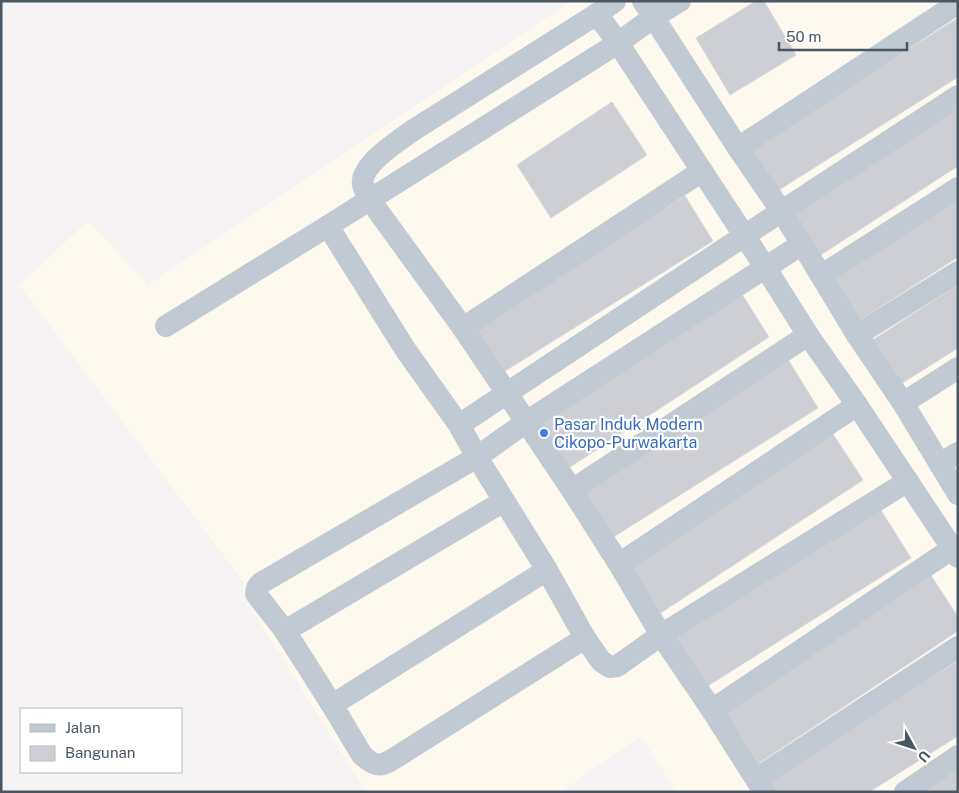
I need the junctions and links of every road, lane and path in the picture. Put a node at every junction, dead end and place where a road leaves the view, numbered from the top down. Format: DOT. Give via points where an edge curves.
graph roads {
  1 [pos="615,1"];
  2 [pos="680,1"];
  3 [pos="958,3"];
  4 [pos="648,9"];
  5 [pos="597,14"];
  6 [pos="618,44"];
  7 [pos="958,96"];
  8 [pos="738,148"];
  9 [pos="702,171"];
  10 [pos="958,188"];
  11 [pos="370,200"];
  12 [pos="782,212"];
  13 [pos="328,226"];
  14 [pos="744,236"];
  15 [pos="802,244"];
  16 [pos="765,267"];
  17 [pos="958,272"];
  18 [pos="822,275"];
  19 [pos="166,326"];
  20 [pos="463,328"];
  21 [pos="808,335"];
  22 [pos="857,335"];
  23 [pos="958,368"];
  24 [pos="506,393"];
  25 [pos="904,403"];
  26 [pos="857,405"];
  27 [pos="526,422"];
  28 [pos="459,425"];
  29 [pos="477,457"];
  30 [pos="949,459"];
  31 [pos="908,481"];
  32 [pos="572,490"];
  33 [pos="958,494"];
  34 [pos="504,501"];
  35 [pos="955,552"];
  36 [pos="620,564"];
  37 [pos="547,570"];
  38 [pos="285,631"];
  39 [pos="661,635"];
  40 [pos="585,638"];
  41 [pos="958,647"];
  42 [pos="332,705"];
  43 [pos="712,710"];
  44 [pos="958,756"];
  45 [pos="760,785"];
  46 [pos="904,792"];
  1 -- 5 [label="lane"];
  2 -- 4 [label="lane"];
  3 -- 8 [label="lane"];
  4 -- 6 [label="lane"];
  4 -- 8 [label="lane"];
  5 -- 6 [label="lane"];
  5 -- 11 [label="lane" via="392,146 366,172 363,180"];
  6 -- 9 [label="lane"];
  6 -- 11 [label="lane"];
  7 -- 12 [label="lane"];
  8 -- 12 [label="lane"];
  9 -- 14 [label="lane"];
  9 -- 20 [label="lane"];
  10 -- 18 [label="lane"];
  11 -- 13 [label="lane"];
  11 -- 20 [label="lane"];
  12 -- 14 [label="lane"];
  12 -- 15 [label="lane"];
  13 -- 19 [label="lane"];
  13 -- 28 [label="lane" via="405,349"];
  14 -- 16 [label="lane"];
  14 -- 24 [label="lane"];
  15 -- 16 [label="lane"];
  15 -- 18 [label="lane"];
  16 -- 21 [label="lane"];
  16 -- 27 [label="lane"];
  17 -- 22 [label="lane"];
  18 -- 22 [label="lane"];
  20 -- 24 [label="lane"];
  21 -- 26 [label="lane"];
  21 -- 32 [label="lane"];
  22 -- 25 [label="lane"];
  23 -- 25 [label="lane"];
  24 -- 27 [label="lane"];
  24 -- 28 [label="lane"];
  25 -- 30 [label="lane"];
  26 -- 31 [label="lane"];
  26 -- 36 [label="lane"];
  27 -- 29 [label="lane"];
  27 -- 32 [label="lane"];
  28 -- 29 [label="lane"];
  29 -- 34 [label="lane"];
  29 -- 38 [label="lane" via="259,584 256,594"];
  30 -- 33 [label="lane"];
  31 -- 35 [label="lane"];
  31 -- 39 [label="lane"];
  32 -- 36 [label="lane"];
  34 -- 37 [label="lane"];
  34 -- 38 [label="lane"];
  35 -- 43 [label="lane"];
  36 -- 39 [label="lane"];
  37 -- 40 [label="lane"];
  37 -- 42 [label="lane"];
  38 -- 42 [label="lane"];
  39 -- 40 [label="lane" via="617,666 610,667 600,660"];
  39 -- 43 [label="lane"];
  40 -- 42 [label="lane" via="383,765 369,762 362,756"];
  41 -- 45 [label="lane"];
  43 -- 45 [label="lane"];
  44 -- 46 [label="lane"];
}
